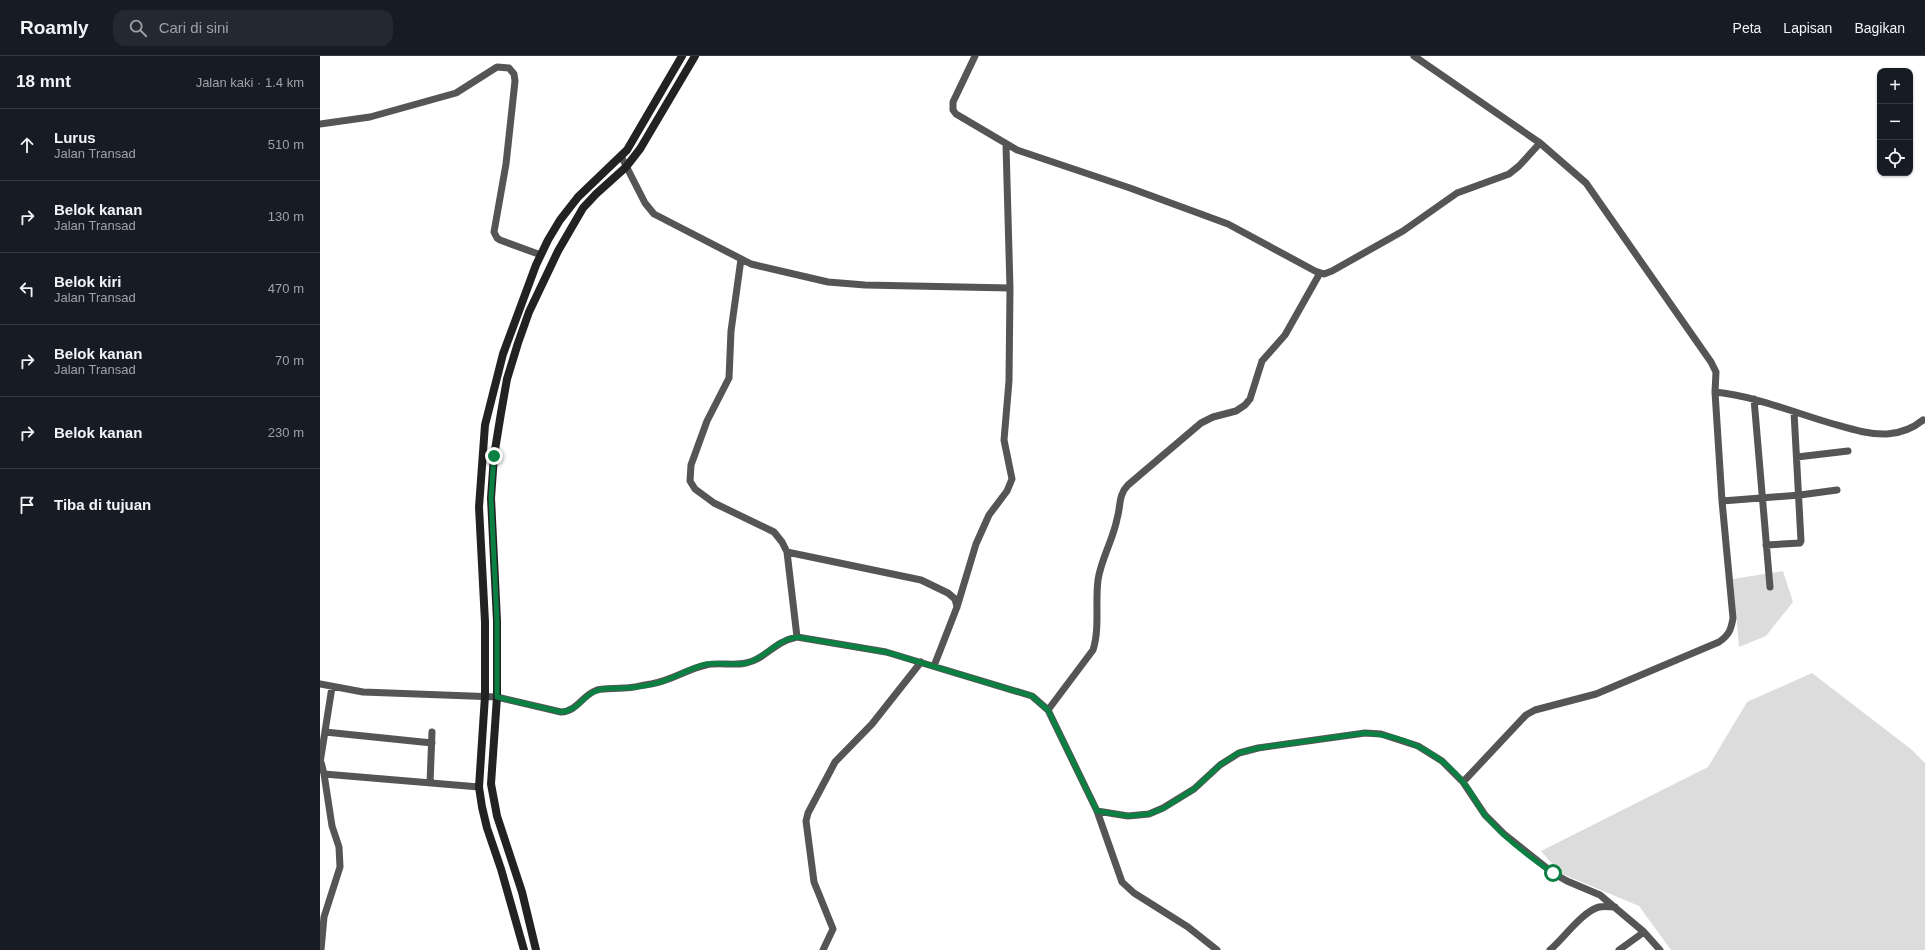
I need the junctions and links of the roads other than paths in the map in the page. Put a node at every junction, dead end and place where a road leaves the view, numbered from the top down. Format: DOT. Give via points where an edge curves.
graph roads {
  1 [pos="682,56"];
  2 [pos="695,56"];
  3 [pos="975,56"];
  4 [pos="1414,56"];
  5 [pos="320,124"];
  6 [pos="1540,143"];
  7 [pos="1006,145"];
  8 [pos="621,156"];
  9 [pos="626,167"];
  10 [pos="541,255"];
  11 [pos="741,259"];
  12 [pos="1320,273"];
  13 [pos="1010,288"];
  14 [pos="1715,392"];
  15 [pos="1754,399"];
  16 [pos="1794,412"];
  17 [pos="1924,420"];
  18 [pos="1848,451"];
  19 [pos="1797,457"];
  20 [pos="1838,490"];
  21 [pos="1800,495"];
  22 [pos="1761,498"];
  23 [pos="1722,501"];
  24 [pos="1766,545"];
  25 [pos="787,552"];
  26 [pos="1770,587"];
  27 [pos="957,607"];
  28 [pos="797,637"];
  29 [pos="921,662"];
  30 [pos="934,666"];
  31 [pos="320,684"];
  32 [pos="332,687"];
  33 [pos="485,696"];
  34 [pos="497,697"];
  35 [pos="1048,710"];
  36 [pos="325,732"];
  37 [pos="432,732"];
  38 [pos="432,743"];
  39 [pos="320,762"];
  40 [pos="324,774"];
  41 [pos="1463,782"];
  42 [pos="430,783"];
  43 [pos="479,787"];
  44 [pos="1097,811"];
  45 [pos="1615,907"];
  46 [pos="1644,932"];
  47 [pos="535,947"];
  48 [pos="524,948"];
  49 [pos="321,950"];
  50 [pos="823,950"];
  51 [pos="1217,950"];
  52 [pos="1550,950"];
  53 [pos="1619,950"];
  54 [pos="1660,950"];
  1 -- 8 [label="street" via="636,138"];
  2 -- 9 [label="street" via="644,142"];
  3 -- 7 [label="street" via="953,102 953,110"];
  4 -- 6 [label="street"];
  5 -- 10 [label="street" via="370,117 456,93 497,67 510,68 516,81 506,164 494,232 500,240"];
  6 -- 12 [label="street" via="1509,174 1457,193 1403,231 1332,271"];
  6 -- 14 [label="street" via="1593,191 1711,362 1716,372"];
  7 -- 12 [label="street" via="1228,224"];
  7 -- 13 [label="street"];
  8 -- 9 [label="street"];
  8 -- 10 [label="street" via="578,197 560,220"];
  9 -- 11 [label="street" via="645,203 654,214"];
  9 -- 34 [label="street" via="583,208 558,251 529,312 507,379 495,449 491,498 497,621"];
  10 -- 33 [label="street" via="503,354 485,425 479,507 485,622"];
  11 -- 13 [label="street" via="751,264 828,282"];
  11 -- 25 [label="street" via="731,331 729,378 707,421 691,465 690,481 695,489 714,503 774,532"];
  12 -- 35 [label="street" via="1285,335 1262,362 1250,399 1236,411 1201,423 1121,493 1117,519 1098,581 1096,640 1093,650"];
  13 -- 27 [label="street" via="1009,381 1004,440 1012,479 1007,491 989,515 979,538"];
  14 -- 15 [label="street"];
  14 -- 23 [label="street"];
  15 -- 16 [label="street"];
  15 -- 22 [label="street"];
  16 -- 17 [label="street" via="1852,429 1886,434 1909,429"];
  16 -- 19 [label="street"];
  18 -- 19 [label="street"];
  19 -- 21 [label="street"];
  20 -- 21 [label="street"];
  21 -- 22 [label="street"];
  21 -- 24 [label="street" via="1801,542"];
  22 -- 23 [label="street"];
  22 -- 24 [label="street"];
  23 -- 41 [label="street" via="1733,618 1729,635 1596,694 1535,710 1526,715"];
  24 -- 26 [label="street"];
  25 -- 27 [label="street" via="921,580 948,593 955,599"];
  25 -- 28 [label="street"];
  27 -- 30 [label="street"];
  28 -- 29 [label="street" via="886,652"];
  28 -- 34 [label="street" via="786,639 758,660 706,664 654,684 595,691 569,712"];
  29 -- 30 [label="street"];
  29 -- 50 [label="street" via="872,724 835,762 808,813 806,821 812,877 834,929"];
  30 -- 35 [label="street" via="1032,696"];
  31 -- 32 [label="street"];
  32 -- 33 [label="street" via="363,692"];
  32 -- 36 [label="street"];
  33 -- 34 [label="street"];
  33 -- 43 [label="street"];
  34 -- 47 [label="street" via="490,784 497,816 522,892"];
  35 -- 44 [label="street"];
  36 -- 38 [label="street"];
  36 -- 39 [label="street"];
  37 -- 38 [label="street"];
  38 -- 42 [label="street"];
  39 -- 40 [label="street"];
  40 -- 42 [label="street"];
  40 -- 49 [label="street" via="331,823 339,847 340,867 324,917"];
  41 -- 44 [label="street" via="1442,762 1418,746 1381,734 1365,733 1238,753 1220,765 1194,789 1164,808 1149,814 1128,816"];
  41 -- 45 [label="street" via="1485,815 1504,834 1553,873 1600,895"];
  42 -- 43 [label="street"];
  43 -- 48 [label="street" via="487,828 502,869"];
  44 -- 51 [label="street" via="1122,882"];
  45 -- 46 [label="street"];
  45 -- 52 [label="street" via="1594,910 1575,924"];
  46 -- 53 [label="street"];
  46 -- 54 [label="street"];
  47 -- 48 [label="street"];
}
